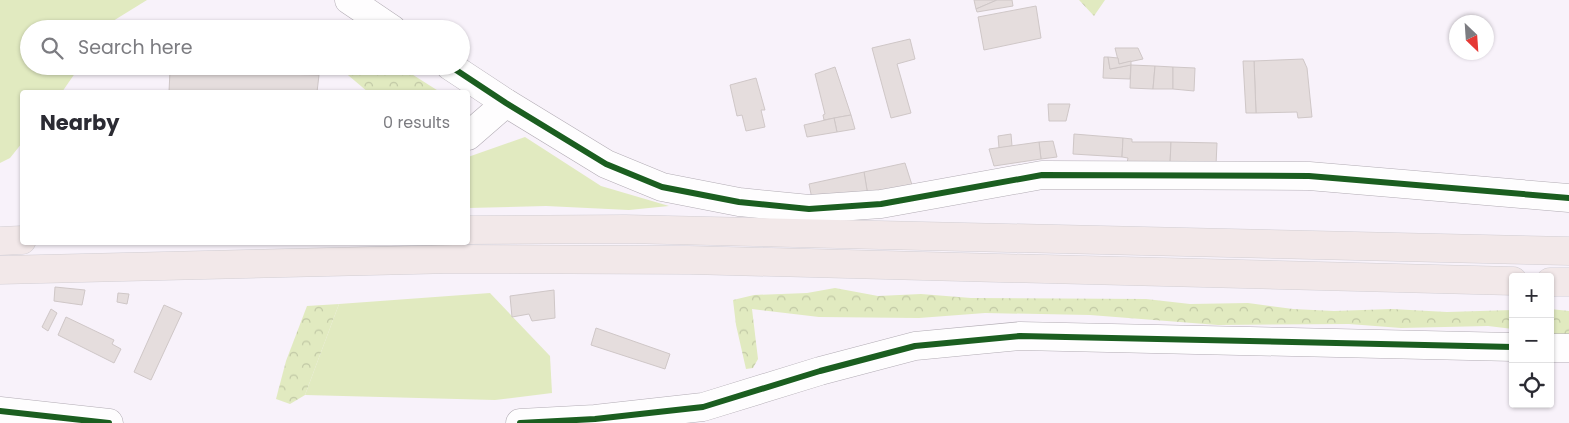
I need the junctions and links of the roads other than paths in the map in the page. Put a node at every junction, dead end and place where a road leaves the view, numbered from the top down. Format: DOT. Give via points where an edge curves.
graph roads {
  1 [pos="348,0"];
  2 [pos="378,20"];
  3 [pos="464,75"];
  4 [pos="506,103"];
  5 [pos="470,134"];
  6 [pos="1569,198"];
  7 [pos="470,230"];
  8 [pos="20,240"];
  9 [pos="0,241"];
  10 [pos="1569,250"];
  11 [pos="0,270"];
  12 [pos="1509,280"];
  13 [pos="1554,282"];
  14 [pos="1569,282"];
  15 [pos="1509,347"];
  16 [pos="1554,348"];
  17 [pos="1569,348"];
  18 [pos="0,410"];
  19 [pos="109,423"];
  20 [pos="520,423"];
  1 -- 2 [label="street"];
  3 -- 4 [label="street"];
  4 -- 5 [label="street"];
  4 -- 6 [label="street" via="606,164 662,188 739,202 800,208 881,204 1042,175 1309,176"];
  7 -- 10 [label="highway" via="625,229"];
  8 -- 9 [label="highway"];
  11 -- 12 [label="highway" via="454,259 689,260"];
  13 -- 14 [label="highway"];
  15 -- 20 [label="street" via="1020,336 916,346 703,407"];
  16 -- 17 [label="street"];
  18 -- 19 [label="street"];
}
